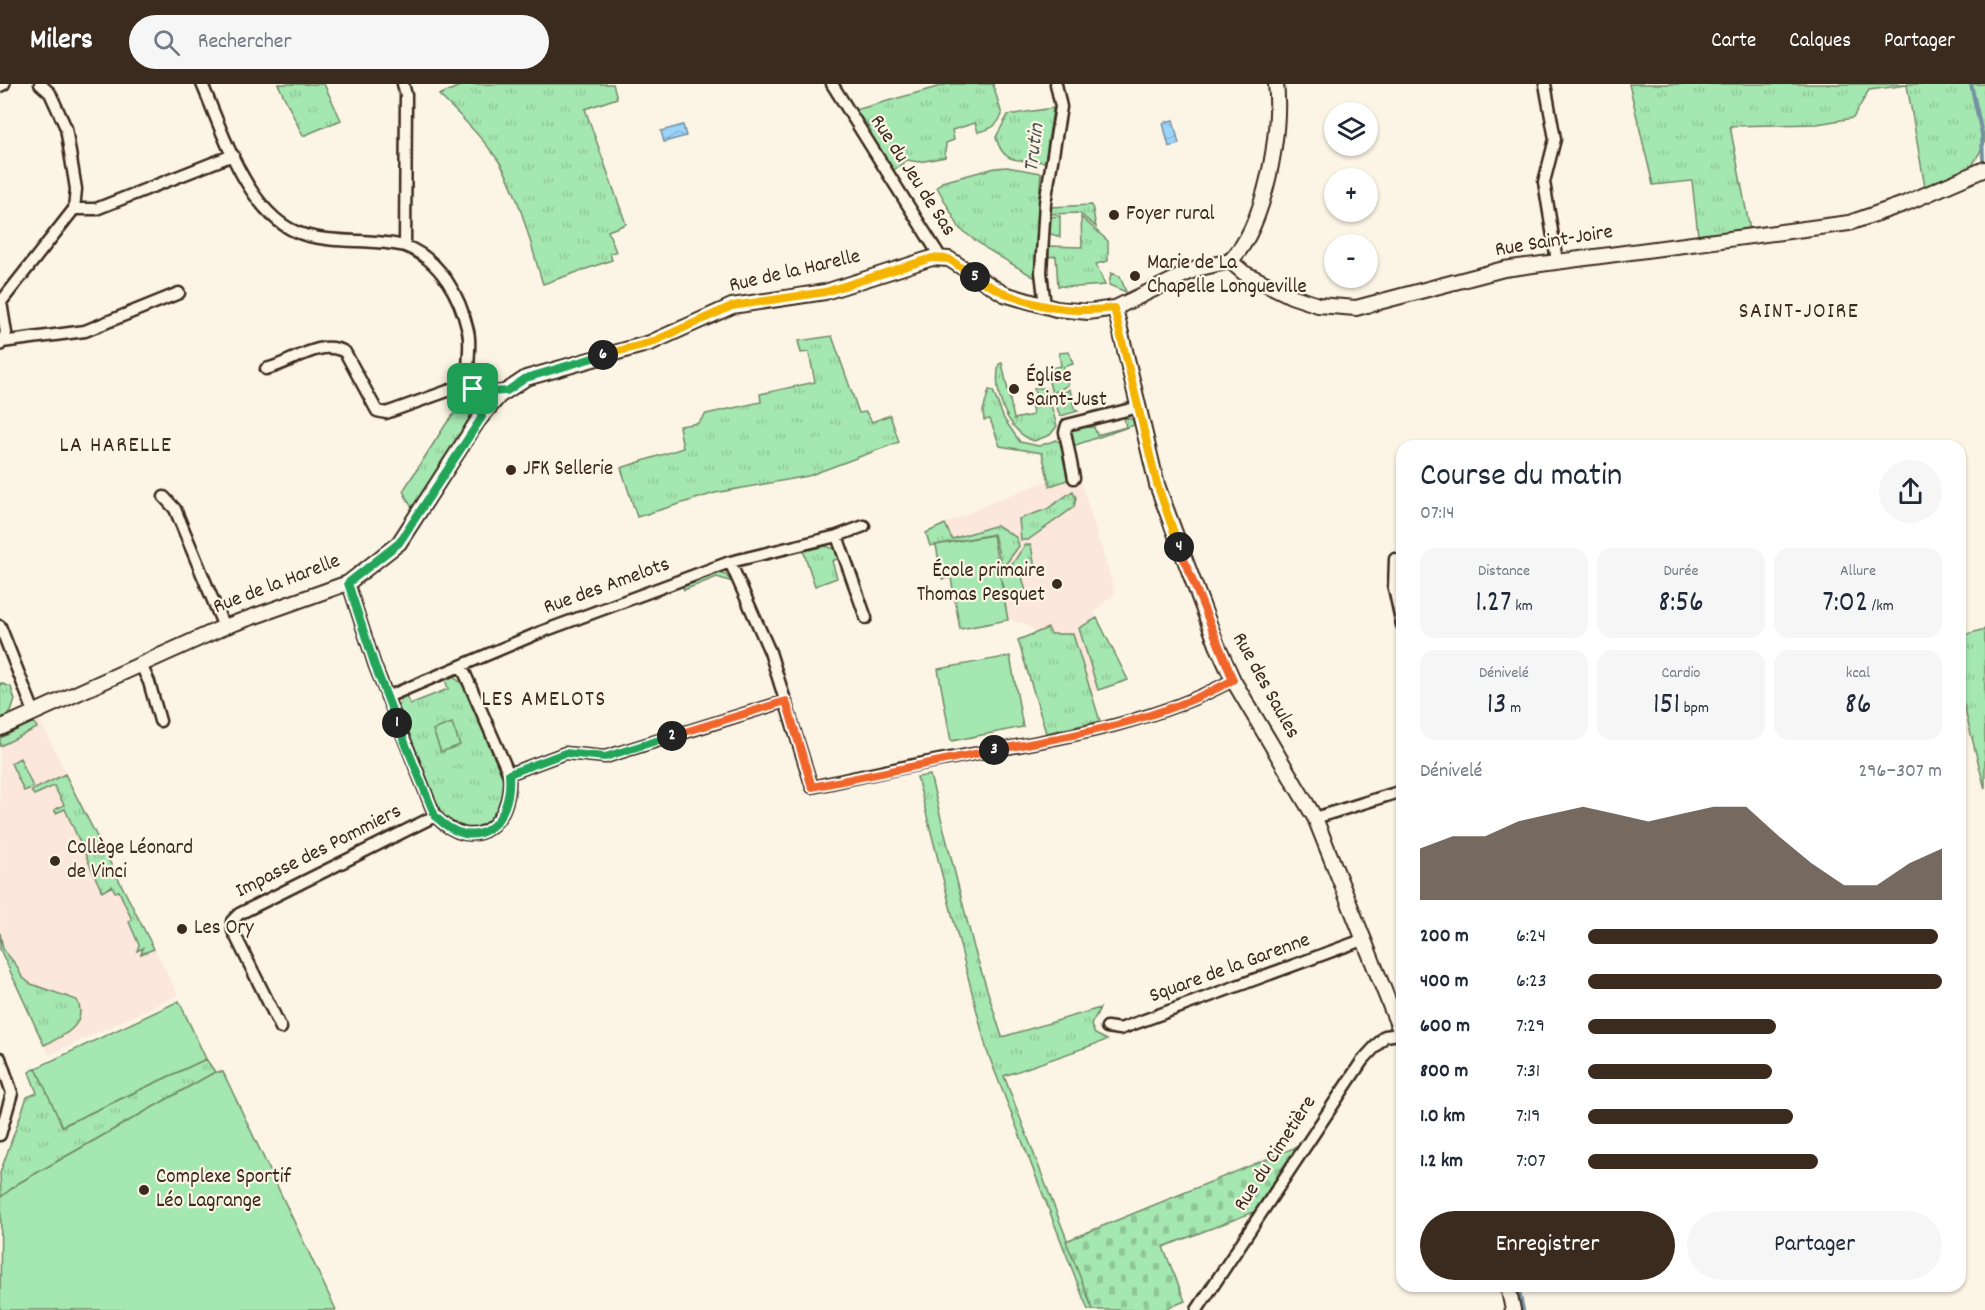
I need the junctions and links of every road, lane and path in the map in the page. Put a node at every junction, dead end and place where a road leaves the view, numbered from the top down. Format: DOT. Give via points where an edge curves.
graph roads {
  1 [pos="4,84"];
  2 [pos="40,84"];
  3 [pos="202,84"];
  4 [pos="403,84"];
  5 [pos="832,84"];
  6 [pos="1056,84"];
  7 [pos="1275,84"];
  8 [pos="1545,84"];
  9 [pos="0,86"];
  10 [pos="234,155"];
  11 [pos="1985,169"];
  12 [pos="74,209"];
  13 [pos="405,246"];
  14 [pos="941,258"];
  15 [pos="1230,261"];
  16 [pos="1557,261"];
  17 [pos="179,293"];
  18 [pos="0,302"];
  19 [pos="1045,306"];
  20 [pos="1114,308"];
  21 [pos="1,344"];
  22 [pos="266,369"];
  23 [pos="471,386"];
  24 [pos="507,391"];
  25 [pos="1139,407"];
  26 [pos="482,417"];
  27 [pos="1074,478"];
  28 [pos="164,497"];
  29 [pos="864,526"];
  30 [pos="837,536"];
  31 [pos="1395,559"];
  32 [pos="730,562"];
  33 [pos="348,583"];
  34 [pos="1396,597"];
  35 [pos="866,618"];
  36 [pos="0,626"];
  37 [pos="224,627"];
  38 [pos="141,665"];
  39 [pos="462,667"];
  40 [pos="1233,680"];
  41 [pos="387,697"];
  42 [pos="786,701"];
  43 [pos="34,712"];
  44 [pos="160,721"];
  45 [pos="0,728"];
  46 [pos="509,774"];
  47 [pos="1396,793"];
  48 [pos="435,816"];
  49 [pos="1315,818"];
  50 [pos="1365,939"];
  51 [pos="1396,1018"];
  52 [pos="1107,1027"];
  53 [pos="281,1028"];
  54 [pos="1396,1035"];
  55 [pos="0,1058"];
  56 [pos="0,1135"];
  57 [pos="1509,1292"];
  58 [pos="1197,1310"];
  59 [pos="1513,1310"];
  1 -- 9 [label="street"];
  2 -- 12 [label="street" via="50,93 66,128 76,189"];
  3 -- 10 [label="street"];
  4 -- 13 [label="street"];
  5 -- 14 [label="street, Rue du Jeu de Sas"];
  6 -- 19 [label="street" via="1061,107 1045,203 1041,272"];
  7 -- 15 [label="street" via="1278,103 1267,187 1242,249"];
  8 -- 16 [label="street" via="1555,139 1544,182"];
  10 -- 12 [label="street" via="96,209"];
  10 -- 13 [label="street" via="267,213 282,225 303,235"];
  11 -- 16 [label="street, Rue Saint-Joire" via="1849,223"];
  12 -- 18 [label="street"];
  13 -- 23 [label="street" via="436,264 449,284 468,332"];
  14 -- 19 [label="street" via="949,259 996,290"];
  14 -- 24 [label="street, Rue de la Harelle" via="825,292 732,306 650,343 526,378"];
  15 -- 16 [label="street, Rue Saint-Joire" via="1244,273 1290,296 1318,305 1356,308 1452,281"];
  15 -- 20 [label="street" via="1196,269"];
  17 -- 21 [label="street" via="85,331"];
  18 -- 21 [label="street" via="6,333"];
  19 -- 20 [label="street" via="1088,312"];
  20 -- 25 [label="street, Rue des Saules"];
  22 -- 23 [label="street" via="283,366 323,346 336,347 345,352 377,411 386,413"];
  23 -- 24 [label="street" via="489,392"];
  23 -- 26 [label="street"];
  24 -- 26 [label="street, Rue de la Harelle"];
  25 -- 27 [label="street" via="1067,425"];
  25 -- 40 [label="street, Rue des Saules" via="1174,536"];
  26 -- 33 [label="street, Rue de la Harelle" via="399,543"];
  28 -- 37 [label="street" via="175,509"];
  29 -- 30 [label="street, Rue des Amelots"];
  30 -- 32 [label="street, Rue des Amelots"];
  30 -- 35 [label="street"];
  31 -- 34 [label="street"];
  32 -- 39 [label="street, Rue des Amelots" via="542,632"];
  32 -- 42 [label="street" via="770,652"];
  33 -- 37 [label="street, Rue de la Harelle"];
  33 -- 41 [label="street"];
  36 -- 43 [label="street"];
  37 -- 38 [label="street, Rue de la Harelle"];
  38 -- 43 [label="street, Rue de la Harelle"];
  38 -- 44 [label="street"];
  39 -- 41 [label="street, Rue des Amelots"];
  39 -- 46 [label="street"];
  40 -- 42 [label="street" via="1174,709 1057,739 812,787"];
  40 -- 49 [label="street, Rue des Saules"];
  41 -- 48 [label="street"];
  42 -- 46 [label="street" via="605,757 565,753"];
  43 -- 45 [label="street, Rue de la Harelle"];
  46 -- 48 [label="street" via="507,806 500,820 487,830 474,834 459,832"];
  47 -- 49 [label="street"];
  48 -- 53 [label="street, Impasse des Pommiers" via="231,921"];
  49 -- 50 [label="street, Rue des Saules"];
  50 -- 51 [label="street, Rue des Saules"];
  50 -- 52 [label="street, Square de la Garenne" via="1131,1026"];
  54 -- 58 [label="street, Rue du Cimetière" via="1385,1036 1356,1069"];
  55 -- 56 [label="street" via="12,1093"];
  57 -- 59 [label="street"];
}
